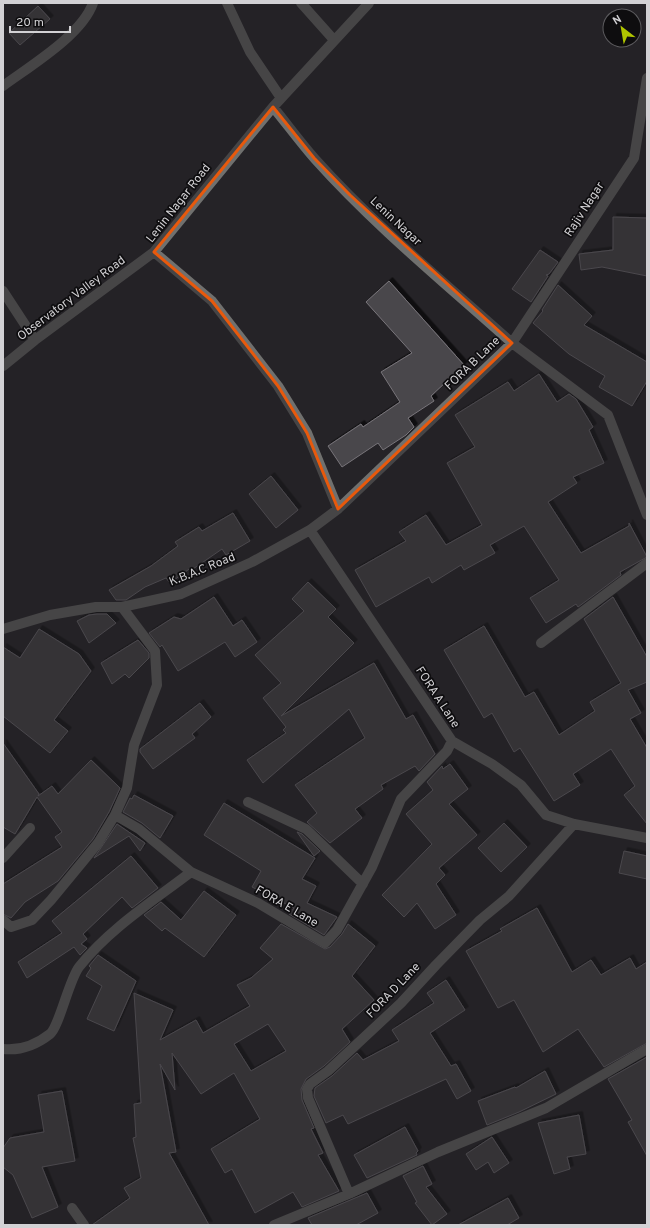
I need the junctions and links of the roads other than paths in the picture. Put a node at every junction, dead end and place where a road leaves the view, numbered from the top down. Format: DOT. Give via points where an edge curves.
graph roads {
  1 [pos="93,3"];
  2 [pos="227,3"];
  3 [pos="301,3"];
  4 [pos="369,3"];
  5 [pos="334,40"];
  6 [pos="647,78"];
  7 [pos="3,86"];
  8 [pos="281,98"];
  9 [pos="273,107"];
  10 [pos="154,252"];
  11 [pos="3,291"];
  12 [pos="35,340"];
  13 [pos="512,343"];
  14 [pos="3,366"];
  15 [pos="644,501"];
  16 [pos="338,509"];
  17 [pos="647,515"];
  18 [pos="310,530"];
  19 [pos="647,563"];
  20 [pos="122,607"];
  21 [pos="3,629"];
  22 [pos="541,643"];
  23 [pos="452,740"];
  24 [pos="248,802"];
  25 [pos="115,815"];
  26 [pos="574,824"];
  27 [pos="30,828"];
  28 [pos="647,838"];
  29 [pos="3,858"];
  30 [pos="190,872"];
  31 [pos="363,884"];
  32 [pos="3,920"];
  33 [pos="3,1049"];
  34 [pos="647,1049"];
  35 [pos="349,1194"];
  36 [pos="72,1208"];
  37 [pos="84,1225"];
  38 [pos="274,1225"];
  1 -- 7 [label="street" via="60,45"];
  2 -- 8 [label="street" via="250,52"];
  3 -- 5 [label="street"];
  4 -- 5 [label="street, Lenin Nagar Road"];
  5 -- 8 [label="street, Lenin Nagar Road"];
  6 -- 13 [label="street, Rajiv Nagar" via="634,158"];
  8 -- 9 [label="street, Lenin Nagar Road"];
  9 -- 10 [label="street, Lenin Nagar Road"];
  9 -- 13 [label="street, Lenin Nagar" via="314,158 350,195 406,249"];
  10 -- 12 [label="street, Observatory Valley Road"];
  10 -- 16 [label="street, Lenin Nagar Road" via="212,301 278,386 307,433"];
  11 -- 12 [label="street"];
  12 -- 14 [label="street, Observatory Valley Road"];
  13 -- 15 [label="street, FORA B Lane" via="608,415"];
  13 -- 16 [label="street, FORA B Lane"];
  15 -- 17 [label="street, FORA B Lane"];
  16 -- 18 [label="street"];
  18 -- 20 [label="street, K.B.A.C Road" via="252,562 181,594"];
  18 -- 23 [label="street, FORA A Lane"];
  19 -- 22 [label="street"];
  20 -- 21 [label="street, K.B.A.C Road" via="96,607 50,615"];
  20 -- 25 [label="street" via="155,651 157,685 134,745 127,788"];
  23 -- 26 [label="street, FORA A Lane" via="492,764 521,786 546,815"];
  23 -- 31 [label="street, FORA E Lane" via="447,751 401,799"];
  24 -- 31 [label="street" via="306,829"];
  25 -- 30 [label="street, FORA E Lane" via="139,829"];
  25 -- 32 [label="street" via="98,843 32,920 11,927"];
  26 -- 28 [label="street, FORA A Lane"];
  26 -- 35 [label="street, FORA D Lane" via="509,896 480,920 401,1003 328,1071 310,1084 307,1089 308,1098"];
  27 -- 29 [label="street"];
  30 -- 31 [label="street, FORA E Lane" via="258,903 324,943 337,930"];
  30 -- 33 [label="street" via="112,933 78,968 52,1032 34,1045 17,1050"];
  34 -- 35 [label="street" via="546,1108 438,1152"];
  35 -- 38 [label="street"];
  36 -- 37 [label="street"];
}
